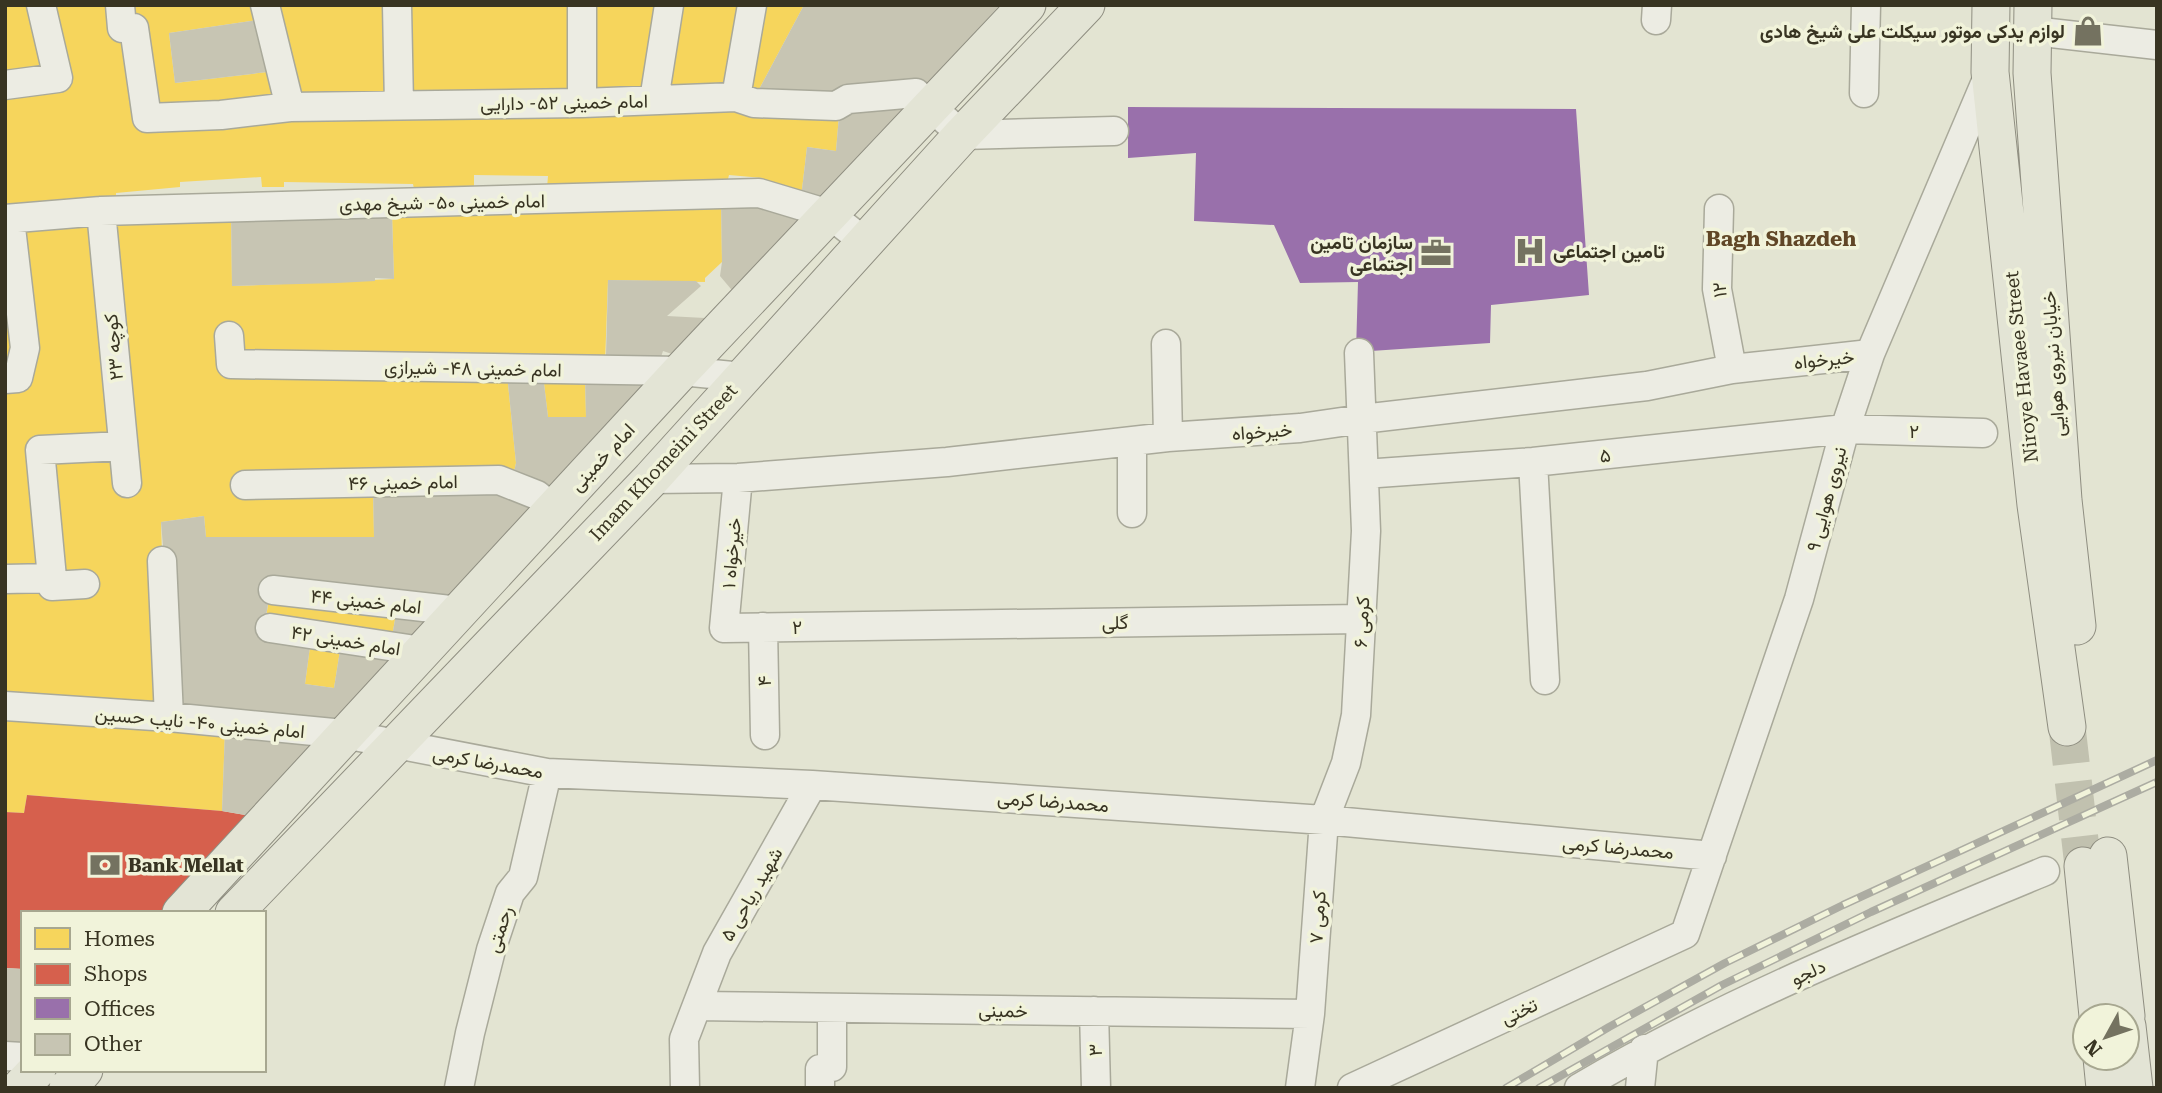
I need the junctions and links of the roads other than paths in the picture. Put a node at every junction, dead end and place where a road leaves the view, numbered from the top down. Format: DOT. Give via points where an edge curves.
graph roads {
  1 [pos="41,5"];
  2 [pos="120,5"];
  3 [pos="265,5"];
  4 [pos="397,5"];
  5 [pos="582,5"];
  6 [pos="669,5"];
  7 [pos="752,5"];
  8 [pos="1027,5"];
  9 [pos="1086,5"];
  10 [pos="1866,5"];
  11 [pos="1991,5"];
  12 [pos="2032,18"];
  13 [pos="2157,46"];
  14 [pos="1990,72"];
  15 [pos="5,85"];
  16 [pos="1864,93"];
  17 [pos="736,97"];
  18 [pos="654,100"];
  19 [pos="582,103"];
  20 [pos="399,105"];
  21 [pos="290,107"];
  22 [pos="931,108"];
  23 [pos="1114,131"];
  24 [pos="962,135"];
  25 [pos="1719,209"];
  26 [pos="101,211"];
  27 [pos="829,214"];
  28 [pos="8,219"];
  29 [pos="866,243"];
  30 [pos="229,336"];
  31 [pos="1166,344"];
  32 [pos="1359,353"];
  33 [pos="1870,354"];
  34 [pos="1732,369"];
  35 [pos="681,370"];
  36 [pos="743,377"];
  37 [pos="12,378"];
  38 [pos="1362,419"];
  39 [pos="1845,429"];
  40 [pos="1983,433"];
  41 [pos="1168,437"];
  42 [pos="1132,442"];
  43 [pos="122,446"];
  44 [pos="1533,462"];
  45 [pos="1364,474"];
  46 [pos="738,478"];
  47 [pos="651,479"];
  48 [pos="127,482"];
  49 [pos="245,485"];
  50 [pos="554,509"];
  51 [pos="1132,513"];
  52 [pos="162,561"];
  53 [pos="52,578"];
  54 [pos="5,579"];
  55 [pos="85,584"];
  56 [pos="273,590"];
  57 [pos="459,611"];
  58 [pos="1362,619"];
  59 [pos="869,625"];
  60 [pos="763,627"];
  61 [pos="270,628"];
  62 [pos="724,628"];
  63 [pos="422,651"];
  64 [pos="1545,680"];
  65 [pos="5,706"];
  66 [pos="169,717"];
  67 [pos="2077,724"];
  68 [pos="344,734"];
  69 [pos="765,735"];
  70 [pos="394,744"];
  71 [pos="547,773"];
  72 [pos="812,785"];
  73 [pos="1324,820"];
  74 [pos="1712,856"];
  75 [pos="2045,871"];
  76 [pos="183,911"];
  77 [pos="236,911"];
  78 [pos="1685,934"];
  79 [pos="2098,1002"];
  80 [pos="2123,1002"];
  81 [pos="697,1006"];
  82 [pos="832,1008"];
  83 [pos="1094,1011"];
  84 [pos="1310,1014"];
  85 [pos="1644,1049"];
  86 [pos="35,1072"];
  87 [pos="83,1072"];
  88 [pos="20,1088"];
  89 [pos="68,1088"];
  90 [pos="459,1088"];
  91 [pos="685,1088"];
  92 [pos="820,1088"];
  93 [pos="1096,1088"];
  94 [pos="1300,1088"];
  95 [pos="1353,1088"];
  96 [pos="1579,1088"];
  97 [pos="1640,1088"];
  1 -- 15 [label="street" via="58,78"];
  2 -- 21 [label="street, امام خمینی ۵۲- دارایی" via="122,28 134,28 147,118"];
  3 -- 21 [label="street"];
  4 -- 20 [label="street"];
  5 -- 19 [label="street"];
  6 -- 18 [label="street"];
  7 -- 17 [label="street"];
  8 -- 22 [label="main road, امام خمینی"];
  9 -- 24 [label="main road, Imam Khomeini Street"];
  10 -- 16 [label="street"];
  11 -- 14 [label="main road, Niroye Havaee Street"];
  12 -- 13 [label="street"];
  12 -- 67 [label="main road, خیابان نیروی هوایی"];
  14 -- 33 [label="street, نیروی هوایی ۹"];
  14 -- 67 [label="main road, Niroye Havaee Street" via="2036,505"];
  17 -- 18 [label="street, امام خمینی ۵۲- دارایی"];
  17 -- 22 [label="street, امام خمینی ۵۲- دارایی" via="754,103 836,106 848,99 916,93"];
  18 -- 19 [label="street, امام خمینی ۵۲- دارایی"];
  19 -- 20 [label="street, امام خمینی ۵۲- دارایی"];
  20 -- 21 [label="street, امام خمینی ۵۲- دارایی"];
  22 -- 24 [label="street, امام خمینی ۵۲- دارایی"];
  22 -- 27 [label="main road, امام خمینی"];
  23 -- 24 [label="street"];
  24 -- 29 [label="main road, Imam Khomeini Street"];
  25 -- 34 [label="street, ۱۲" via="1717,289"];
  26 -- 27 [label="street, امام خمینی ۵۰- شیخ مهدی" via="759,193"];
  26 -- 28 [label="street, امام خمینی ۵۰- شیخ مهدی"];
  26 -- 43 [label="street, کوچه ۲۳"];
  27 -- 29 [label="street, امام خمینی ۵۰- شیخ مهدی"];
  27 -- 35 [label="main road, امام خمینی"];
  28 -- 37 [label="street" via="25,348"];
  29 -- 36 [label="main road, Imam Khomeini Street"];
  30 -- 35 [label="street, امام خمینی ۴۸- شیرازی" via="231,364"];
  31 -- 41 [label="street"];
  32 -- 38 [label="street, کرمی ۶"];
  33 -- 34 [label="street, خیرخواه"];
  33 -- 39 [label="street, نیروی هوایی ۹"];
  34 -- 38 [label="street, خیرخواه" via="1647,386"];
  35 -- 36 [label="street, امام خمینی ۴۸- شیرازی"];
  35 -- 50 [label="main road, امام خمینی"];
  36 -- 47 [label="main road, Imam Khomeini Street"];
  38 -- 41 [label="street, خیرخواه"];
  38 -- 45 [label="street, کرمی ۶"];
  39 -- 40 [label="street, ۲"];
  39 -- 44 [label="street, ۵"];
  39 -- 74 [label="street, نیروی هوایی ۹" via="1799,599"];
  41 -- 42 [label="street, خیرخواه"];
  42 -- 46 [label="street, خیرخواه"];
  42 -- 51 [label="street"];
  43 -- 48 [label="street, کوچه ۲۳"];
  43 -- 53 [label="street" via="40,450"];
  44 -- 45 [label="street, ۵"];
  44 -- 64 [label="street"];
  45 -- 58 [label="street, کرمی ۶"];
  46 -- 47 [label="street, خیرخواه"];
  46 -- 62 [label="street, خیرخواه ۱"];
  47 -- 70 [label="main road, Imam Khomeini Street"];
  49 -- 50 [label="street, امام خمینی ۴۶" via="499,480 537,495"];
  50 -- 57 [label="main road, امام خمینی"];
  52 -- 66 [label="street"];
  53 -- 54 [label="street"];
  53 -- 55 [label="street" via="52,586"];
  56 -- 57 [label="street, امام خمینی ۴۴"];
  57 -- 63 [label="main road, امام خمینی"];
  58 -- 59 [label="street, گلی"];
  58 -- 73 [label="street, کرمی ۶" via="1356,715 1346,764"];
  59 -- 60 [label="street, ۲"];
  60 -- 62 [label="street, ۲"];
  60 -- 69 [label="street, ۴"];
  61 -- 63 [label="street, امام خمینی ۴۲"];
  63 -- 68 [label="main road, امام خمینی"];
  65 -- 66 [label="street, امام خمینی ۴۰- نایب حسین"];
  66 -- 68 [label="street, امام خمینی ۴۰- نایب حسین"];
  68 -- 70 [label="street, امام خمینی ۴۰- نایب حسین"];
  68 -- 76 [label="main road, امام خمینی"];
  70 -- 71 [label="street, محمدرضا کرمی"];
  70 -- 77 [label="main road, Imam Khomeini Street"];
  71 -- 72 [label="street, محمدرضا کرمی"];
  71 -- 90 [label="street, رحمتی" via="523,877 510,893 491,950"];
  72 -- 73 [label="street, محمدرضا کرمی"];
  72 -- 81 [label="street, ۵ شهید ریاحی" via="717,953"];
  73 -- 74 [label="street, محمدرضا کرمی"];
  73 -- 84 [label="street, کرمی ۷"];
  74 -- 78 [label="street, نیروی هوایی ۹"];
  75 -- 85 [label="street, دلجو" via="1864,946"];
  78 -- 95 [label="street, تختی"];
  79 -- 80 [label="main road" via="2095,861"];
  81 -- 82 [label="street, خمینی"];
  81 -- 91 [label="street, ۵ شهید ریاحی" via="684,1040"];
  82 -- 83 [label="street, خمینی"];
  82 -- 92 [label="street" via="832,1066 820,1069"];
  83 -- 84 [label="street, خمینی"];
  83 -- 93 [label="street, ۳"];
  84 -- 94 [label="street, کرمی ۷"];
  85 -- 96 [label="street, دلجو"];
  85 -- 97 [label="street"];
  86 -- 88 [label="main road"];
  87 -- 89 [label="main road"];
}
